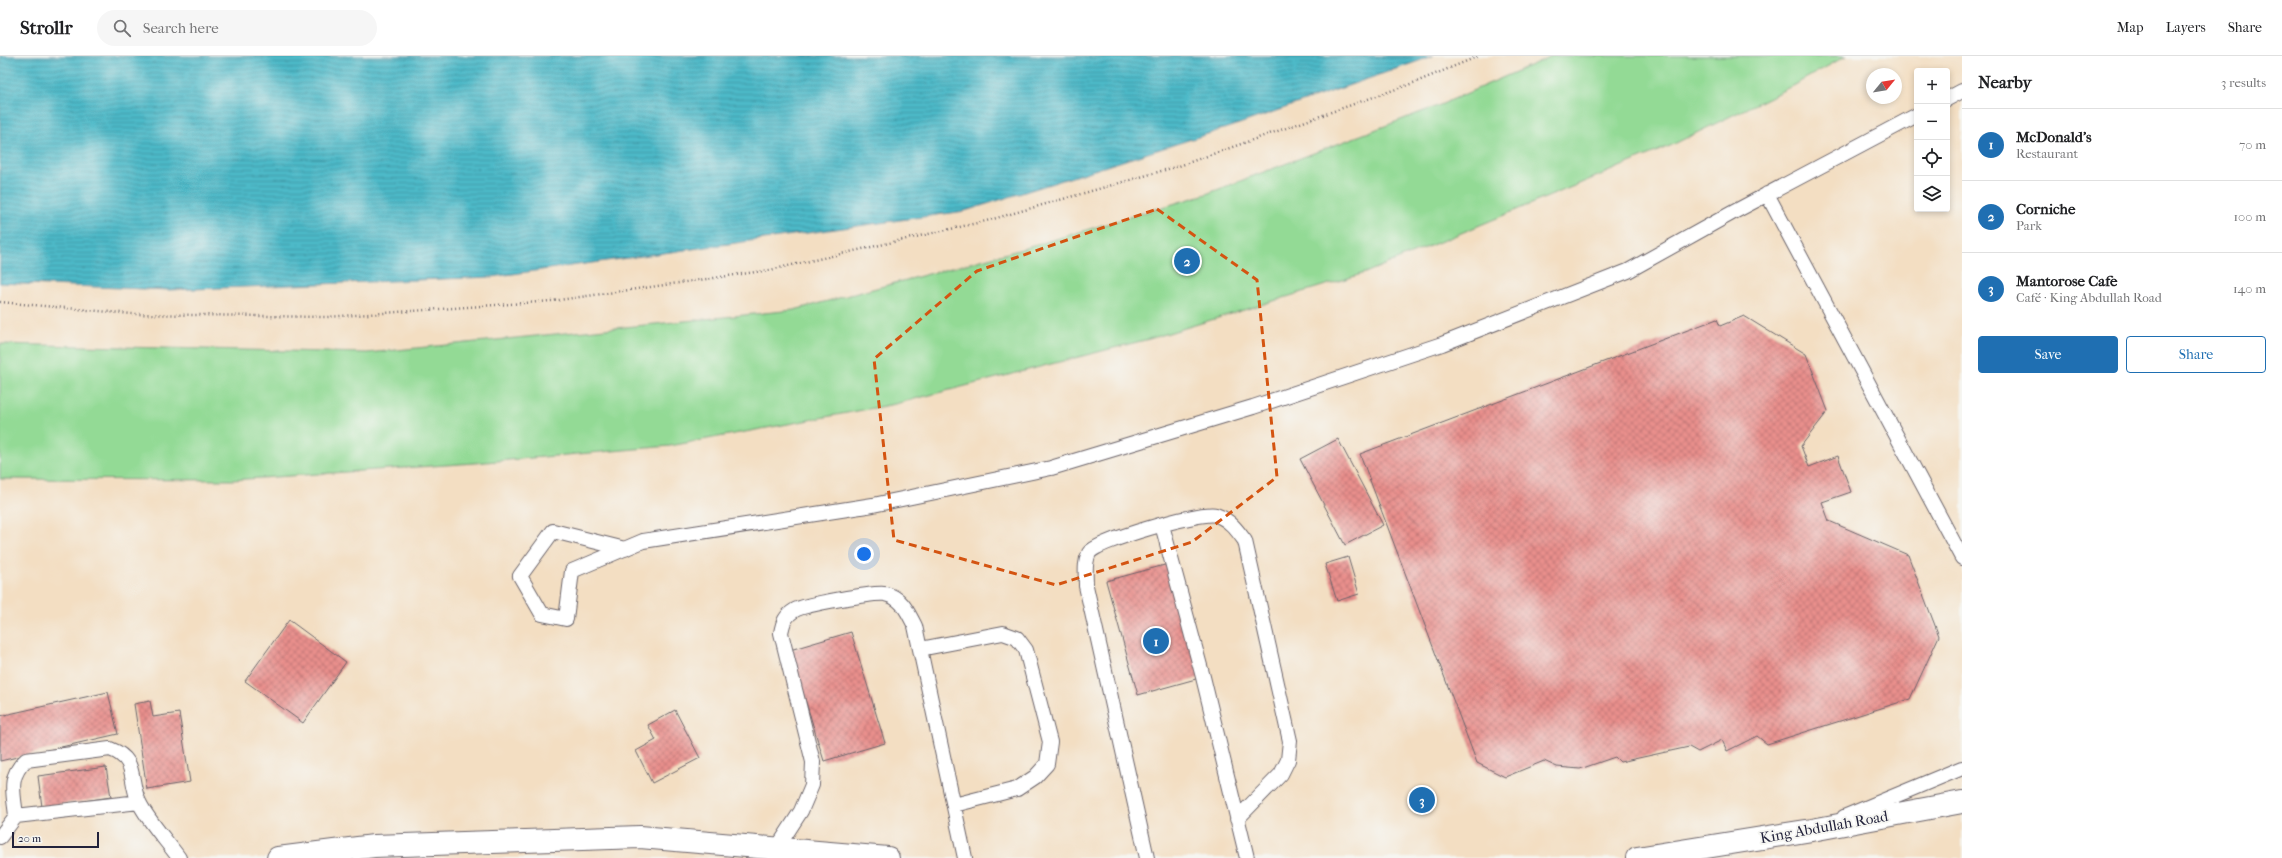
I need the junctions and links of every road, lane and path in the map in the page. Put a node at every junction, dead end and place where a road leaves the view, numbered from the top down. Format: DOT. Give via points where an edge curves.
graph roads {
  1 [pos="1479,56"];
  2 [pos="1962,91"];
  3 [pos="1950,97"];
  4 [pos="1914,117"];
  5 [pos="1767,194"];
  6 [pos="0,302"];
  7 [pos="1162,525"];
  8 [pos="625,549"];
  9 [pos="1962,558"];
  10 [pos="920,649"];
  11 [pos="1962,768"];
  12 [pos="139,802"];
  13 [pos="1962,802"];
  14 [pos="954,805"];
  15 [pos="16,816"];
  16 [pos="1237,819"];
  17 [pos="1812,830"];
  18 [pos="0,836"];
  19 [pos="777,848"];
  20 [pos="179,858"];
  21 [pos="278,858"];
  22 [pos="888,858"];
  23 [pos="965,858"];
  24 [pos="1147,858"];
  25 [pos="1247,858"];
  26 [pos="1637,858"];
  1 -- 6 [label="path" via="1416,82 1179,166 986,221 770,270 552,301 327,317 132,314"];
  2 -- 3 [label="lane"];
  4 -- 5 [label="lane"];
  5 -- 8 [label="lane" via="1628,272 1442,344 1253,407 1050,468 873,505 643,541"];
  5 -- 9 [label="lane"];
  7 -- 16 [label="lane" via="1203,677"];
  7 -- 16 [label="lane" via="1196,515 1215,515 1232,524 1244,541 1290,741 1288,760 1281,774"];
  7 -- 24 [label="lane" via="1104,542 1090,552 1085,567 1086,586"];
  8 -- 8 [label="lane" via="552,531 520,576 542,614 566,619 572,571"];
  10 -- 14 [label="lane"];
  10 -- 14 [label="lane" via="1003,633 1017,638 1026,650 1050,742 1047,764 1035,777 1017,789"];
  10 -- 19 [label="lane" via="915,626 903,604 885,594 863,595 796,609 784,619 781,633 813,762 812,786 802,811"];
  11 -- 17 [label="lane"];
  12 -- 15 [label="lane"];
  12 -- 15 [label="lane" via="129,763 122,754 110,749 26,760 17,769 13,779"];
  12 -- 20 [label="lane"];
  13 -- 17 [label="street, King Abdullah Road"];
  14 -- 23 [label="lane"];
  15 -- 18 [label="lane"];
  16 -- 25 [label="lane"];
  17 -- 26 [label="street, King Abdullah Road"];
  19 -- 21 [label="street" via="640,837 374,846"];
  19 -- 22 [label="street"];
}
